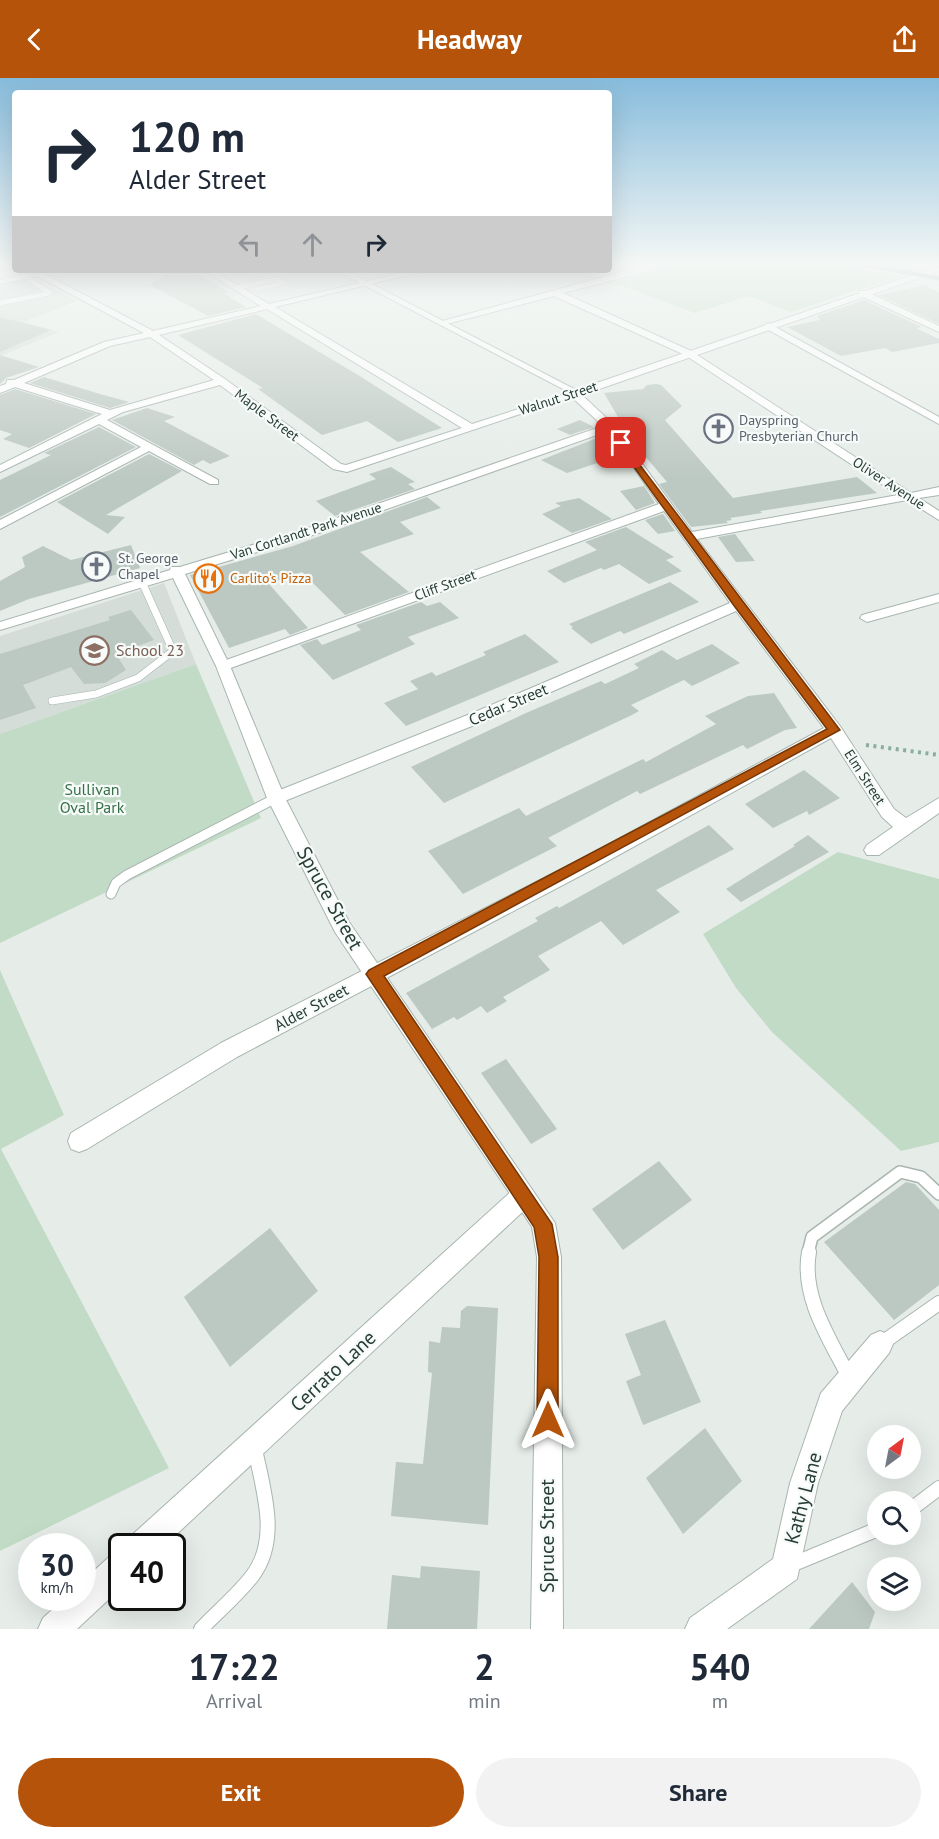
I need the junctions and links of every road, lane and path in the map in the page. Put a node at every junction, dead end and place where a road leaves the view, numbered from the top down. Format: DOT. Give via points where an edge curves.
graph roads {
  1 [pos="141,335"];
  2 [pos="154,335"];
  3 [pos="315,335"];
  4 [pos="468,335"];
  5 [pos="649,335"];
  6 [pos="740,335"];
  7 [pos="785,335"];
  8 [pos="688,353"];
  9 [pos="0,379"];
  10 [pos="222,381"];
  11 [pos="15,384"];
  12 [pos="0,390"];
  13 [pos="575,394"];
  14 [pos="111,414"];
  15 [pos="99,420"];
  16 [pos="939,421"];
  17 [pos="469,427"];
  18 [pos="610,427"];
  19 [pos="148,447"];
  20 [pos="0,469"];
  21 [pos="347,469"];
  22 [pos="214,482"];
  23 [pos="939,491"];
  24 [pos="909,496"];
  25 [pos="668,505"];
  26 [pos="939,516"];
  27 [pos="0,525"];
  28 [pos="690,536"];
  29 [pos="176,570"];
  30 [pos="142,582"];
  31 [pos="939,598"];
  32 [pos="738,605"];
  33 [pos="867,618"];
  34 [pos="0,626"];
  35 [pos="223,666"];
  36 [pos="52,701"];
  37 [pos="838,736"];
  38 [pos="939,755"];
  39 [pos="276,798"];
  40 [pos="939,804"];
  41 [pos="905,827"];
  42 [pos="873,850"];
  43 [pos="111,894"];
  44 [pos="374,974"];
  45 [pos="79,1141"];
  46 [pos="939,1194"];
  47 [pos="523,1196"];
  48 [pos="939,1303"];
  49 [pos="880,1344"];
  50 [pos="850,1379"];
  51 [pos="254,1444"];
  52 [pos="939,1488"];
  53 [pos="921,1502"];
  54 [pos="157,1533"];
  55 [pos="867,1534"];
  56 [pos="786,1568"];
  57 [pos="108,1579"];
  58 [pos="54,1629"];
  59 [pos="201,1629"];
  60 [pos="547,1629"];
  61 [pos="701,1629"];
  1 -- 11 [label="street" via="95,348"];
  2 -- 10 [label="street, Maple Street"];
  3 -- 17 [label="street"];
  4 -- 13 [label="street, Elm Street"];
  5 -- 8 [label="street, Oliver Avenue"];
  6 -- 8 [label="street, Walnut Street"];
  7 -- 16 [label="street"];
  8 -- 13 [label="street, Walnut Street"];
  8 -- 24 [label="street, Oliver Avenue"];
  9 -- 11 [label="street"];
  10 -- 14 [label="street"];
  10 -- 21 [label="street, Maple Street" via="337,468"];
  11 -- 12 [label="street"];
  11 -- 14 [label="street"];
  13 -- 17 [label="street, Walnut Street"];
  13 -- 18 [label="street, Elm Street"];
  14 -- 15 [label="street"];
  15 -- 19 [label="street"];
  15 -- 20 [label="street"];
  17 -- 21 [label="street, Walnut Street"];
  18 -- 25 [label="street, Elm Street"];
  18 -- 29 [label="street, Van Cortlandt Park Avenue" via="309,532"];
  19 -- 22 [label="street"];
  19 -- 27 [label="street"];
  23 -- 24 [label="street"];
  24 -- 26 [label="street, Oliver Avenue"];
  24 -- 28 [label="street"];
  25 -- 28 [label="street, Elm Street"];
  25 -- 35 [label="street, Cliff Street"];
  28 -- 32 [label="street, Elm Street"];
  29 -- 30 [label="street, Van Cortlandt Park Avenue"];
  29 -- 35 [label="street, Spruce Street"];
  30 -- 34 [label="street, Van Cortlandt Park Avenue"];
  30 -- 36 [label="lane" via="173,651 138,678 96,694"];
  31 -- 33 [label="street"];
  32 -- 37 [label="street, Elm Street"];
  32 -- 39 [label="street, Cedar Street" via="481,716"];
  35 -- 39 [label="street, Spruce Street"];
  37 -- 38 [label="path"];
  37 -- 41 [label="street, Elm Street" via="888,813"];
  37 -- 44 [label="street, Alder Street"];
  39 -- 43 [label="lane" via="127,875 116,883"];
  39 -- 44 [label="street, Spruce Street" via="342,927"];
  40 -- 41 [label="street"];
  41 -- 42 [label="street"];
  44 -- 45 [label="street, Alder Street" via="229,1050"];
  44 -- 47 [label="street, Spruce Street"];
  46 -- 50 [label="lane" via="921,1177 900,1172 812,1237 806,1253 813,1306"];
  47 -- 51 [label="street, Cerrato Lane"];
  47 -- 60 [label="street, Spruce Street" via="543,1224 549,1257"];
  48 -- 49 [label="lane"];
  49 -- 50 [label="street, Kathy Lane"];
  50 -- 56 [label="street, Kathy Lane" via="831,1403 804,1483"];
  51 -- 54 [label="street, Cerrato Lane"];
  51 -- 59 [label="lane" via="269,1526 265,1554 254,1574"];
  52 -- 53 [label="lane"];
  55 -- 56 [label="lane"];
  56 -- 61 [label="street, Kathy Lane"];
  57 -- 58 [label="street"];
}
